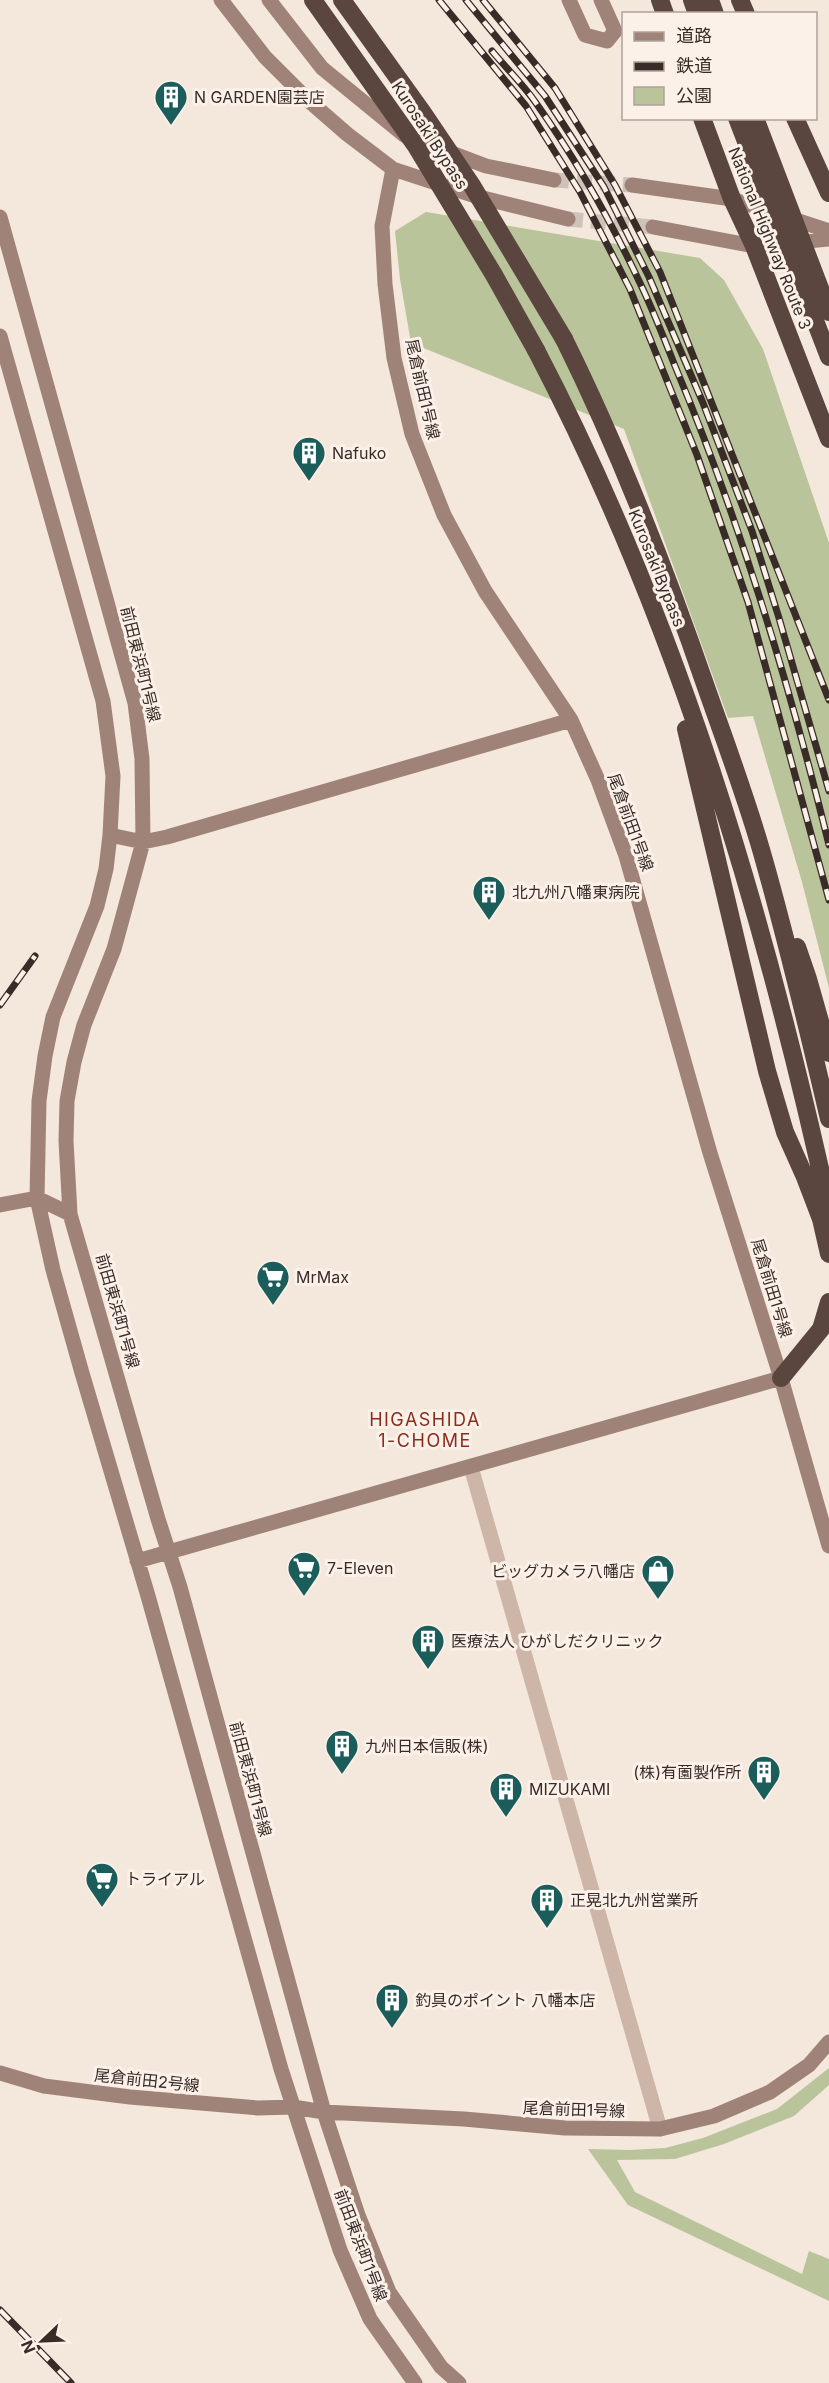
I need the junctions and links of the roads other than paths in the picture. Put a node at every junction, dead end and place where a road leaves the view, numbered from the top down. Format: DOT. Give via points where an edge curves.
graph roads {
  1 [pos="221,0"];
  2 [pos="269,0"];
  3 [pos="313,0"];
  4 [pos="342,0"];
  5 [pos="569,0"];
  6 [pos="601,0"];
  7 [pos="703,120"];
  8 [pos="739,120"];
  9 [pos="756,120"];
  10 [pos="796,120"];
  11 [pos="393,169"];
  12 [pos="554,180"];
  13 [pos="632,184"];
  14 [pos="829,193"];
  15 [pos="732,199"];
  16 [pos="0,217"];
  17 [pos="568,219"];
  18 [pos="653,227"];
  19 [pos="829,231"];
  20 [pos="829,239"];
  21 [pos="754,246"];
  22 [pos="829,312"];
  23 [pos="0,336"];
  24 [pos="829,357"];
  25 [pos="829,439"];
  26 [pos="649,597"];
  27 [pos="571,720"];
  28 [pos="110,835"];
  29 [pos="143,842"];
  30 [pos="764,858"];
  31 [pos="829,1053"];
  32 [pos="829,1119"];
  33 [pos="36,1198"];
  34 [pos="0,1205"];
  35 [pos="829,1209"];
  36 [pos="70,1214"];
  37 [pos="829,1254"];
  38 [pos="829,1302"];
  39 [pos="781,1378"];
  40 [pos="471,1467"];
  41 [pos="829,1546"];
  42 [pos="168,1552"];
  43 [pos="137,1561"];
  44 [pos="829,2042"];
  45 [pos="0,2073"];
  46 [pos="293,2107"];
  47 [pos="324,2112"];
  48 [pos="660,2130"];
  49 [pos="415,2383"];
  50 [pos="459,2383"];
  1 -- 11 [label="street" via="265,57 308,100"];
  2 -- 12 [label="street" via="322,68 404,135 486,166"];
  3 -- 26 [label="highway, Kurosaki Bypass, bridge" via="416,146 494,275 598,475"];
  4 -- 30 [label="highway, Kurosaki Bypass, bridge" via="471,184 564,339 621,461 669,580"];
  5 -- 6 [label="street" via="585,35 607,41 615,32"];
  7 -- 15 [label="highway, National Highway Route 3"];
  8 -- 24 [label="highway, bridge"];
  9 -- 22 [label="highway, bridge"];
  10 -- 14 [label="highway"];
  11 -- 17 [label="street" via="475,196"];
  11 -- 27 [label="street, 尾倉前田1号線" via="382,226 385,284 394,358 412,434 444,515 485,591"];
  13 -- 15 [label="street"];
  15 -- 19 [label="street"];
  15 -- 21 [label="highway, National Highway Route 3"];
  16 -- 29 [label="street, 前田東浜町1号線" via="135,703 142,759"];
  18 -- 21 [label="street"];
  20 -- 21 [label="street"];
  21 -- 25 [label="highway, National Highway Route 3"];
  23 -- 28 [label="street, 前田東浜町1号線" via="103,701 112,776"];
  26 -- 35 [label="highway, Kurosaki Bypass" via="723,804 755,908"];
  26 -- 37 [label="highway" via="690,742 767,1071"];
  27 -- 29 [label="street"];
  27 -- 39 [label="street, 尾倉前田1号線" via="626,856 710,1153"];
  28 -- 29 [label="street"];
  28 -- 33 [label="street, 前田東浜町1号線" via="97,906 53,1017 45,1056 39,1101"];
  29 -- 36 [label="street, 前田東浜町1号線" via="114,950 84,1025 74,1062 66,1141"];
  30 -- 31 [label="highway" via="808,979"];
  30 -- 32 [label="highway, Kurosaki Bypass"];
  33 -- 34 [label="street"];
  33 -- 36 [label="street"];
  33 -- 43 [label="street, 前田東浜町1号線"];
  36 -- 42 [label="street, 前田東浜町1号線"];
  38 -- 39 [label="highway" via="821,1329"];
  39 -- 40 [label="street"];
  39 -- 41 [label="street, 尾倉前田1号線"];
  40 -- 42 [label="street"];
  40 -- 48 [label="street"];
  42 -- 43 [label="street"];
  42 -- 47 [label="street, 前田東浜町1号線"];
  43 -- 46 [label="street, 前田東浜町1号線"];
  44 -- 48 [label="street, 尾倉前田1号線" via="809,2065 770,2092 697,2122"];
  45 -- 46 [label="street, 尾倉前田2号線" via="44,2086 118,2096 258,2108"];
  46 -- 47 [label="street, 尾倉前田1号線"];
  46 -- 49 [label="street, 前田東浜町1号線" via="340,2250 370,2319"];
  47 -- 48 [label="street, 尾倉前田1号線" via="565,2128"];
  47 -- 50 [label="street, 前田東浜町1号線" via="358,2215 389,2292 441,2367"];
}
